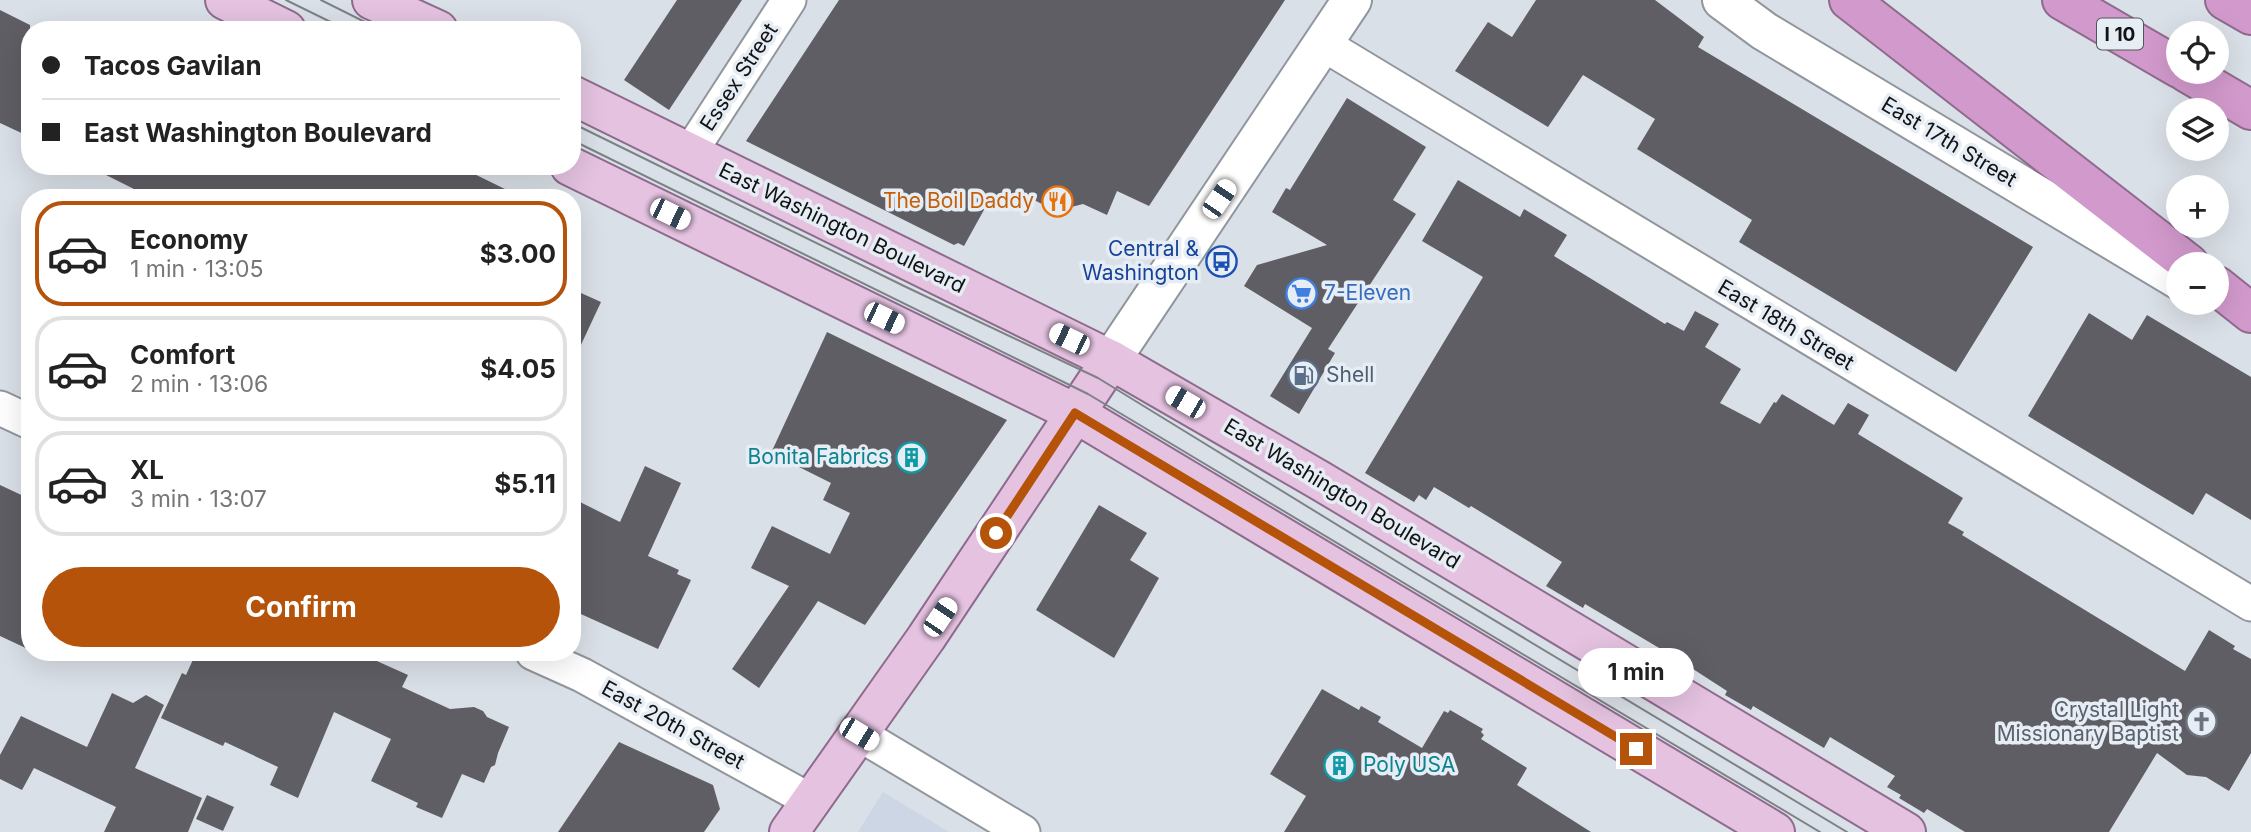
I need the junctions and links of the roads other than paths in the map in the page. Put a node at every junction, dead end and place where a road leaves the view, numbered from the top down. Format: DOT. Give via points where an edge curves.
graph roads {
  1 [pos="225,0"];
  2 [pos="372,0"];
  3 [pos="789,0"];
  4 [pos="1352,0"];
  5 [pos="1722,0"];
  6 [pos="1849,0"];
  7 [pos="2062,0"];
  8 [pos="2225,0"];
  9 [pos="2251,15"];
  10 [pos="268,21"];
  11 [pos="418,21"];
  12 [pos="1323,44"];
  13 [pos="2166,60"];
  14 [pos="2207,84"];
  15 [pos="581,100"];
  16 [pos="2251,110"];
  17 [pos="689,154"];
  18 [pos="581,171"];
  19 [pos="2174,252"];
  20 [pos="2166,272"];
  21 [pos="2229,296"];
  22 [pos="2229,311"];
  23 [pos="2251,313"];
  24 [pos="2251,324"];
  25 [pos="1111,360"];
  26 [pos="0,408"];
  27 [pos="1075,413"];
  28 [pos="21,418"];
  29 [pos="2251,604"];
  30 [pos="550,661"];
  31 [pos="859,734"];
  32 [pos="811,801"];
  33 [pos="789,832"];
  34 [pos="1023,832"];
  35 [pos="1775,832"];
  36 [pos="1906,832"];
  1 -- 10 [label="main road"];
  2 -- 11 [label="main road"];
  3 -- 17 [label="street, Essex Street"];
  4 -- 12 [label="main road"];
  5 -- 20 [label="main road, East 17th Street" via="1763,31"];
  6 -- 19 [label="highway"];
  7 -- 13 [label="highway, I 10"];
  8 -- 9 [label="highway"];
  12 -- 25 [label="main road"];
  12 -- 29 [label="street, East 18th Street"];
  14 -- 16 [label="highway"];
  15 -- 17 [label="main road, East Washington Boulevard"];
  17 -- 25 [label="main road, East Washington Boulevard"];
  18 -- 27 [label="main road"];
  21 -- 23 [label="highway"];
  22 -- 24 [label="main road"];
  25 -- 27 [label="main road"];
  25 -- 36 [label="main road, East Washington Boulevard"];
  26 -- 28 [label="street"];
  27 -- 31 [label="main road"];
  27 -- 35 [label="main road"];
  30 -- 32 [label="street, East 20th Street"];
  31 -- 32 [label="main road"];
  31 -- 34 [label="street"];
  32 -- 33 [label="main road"];
}
